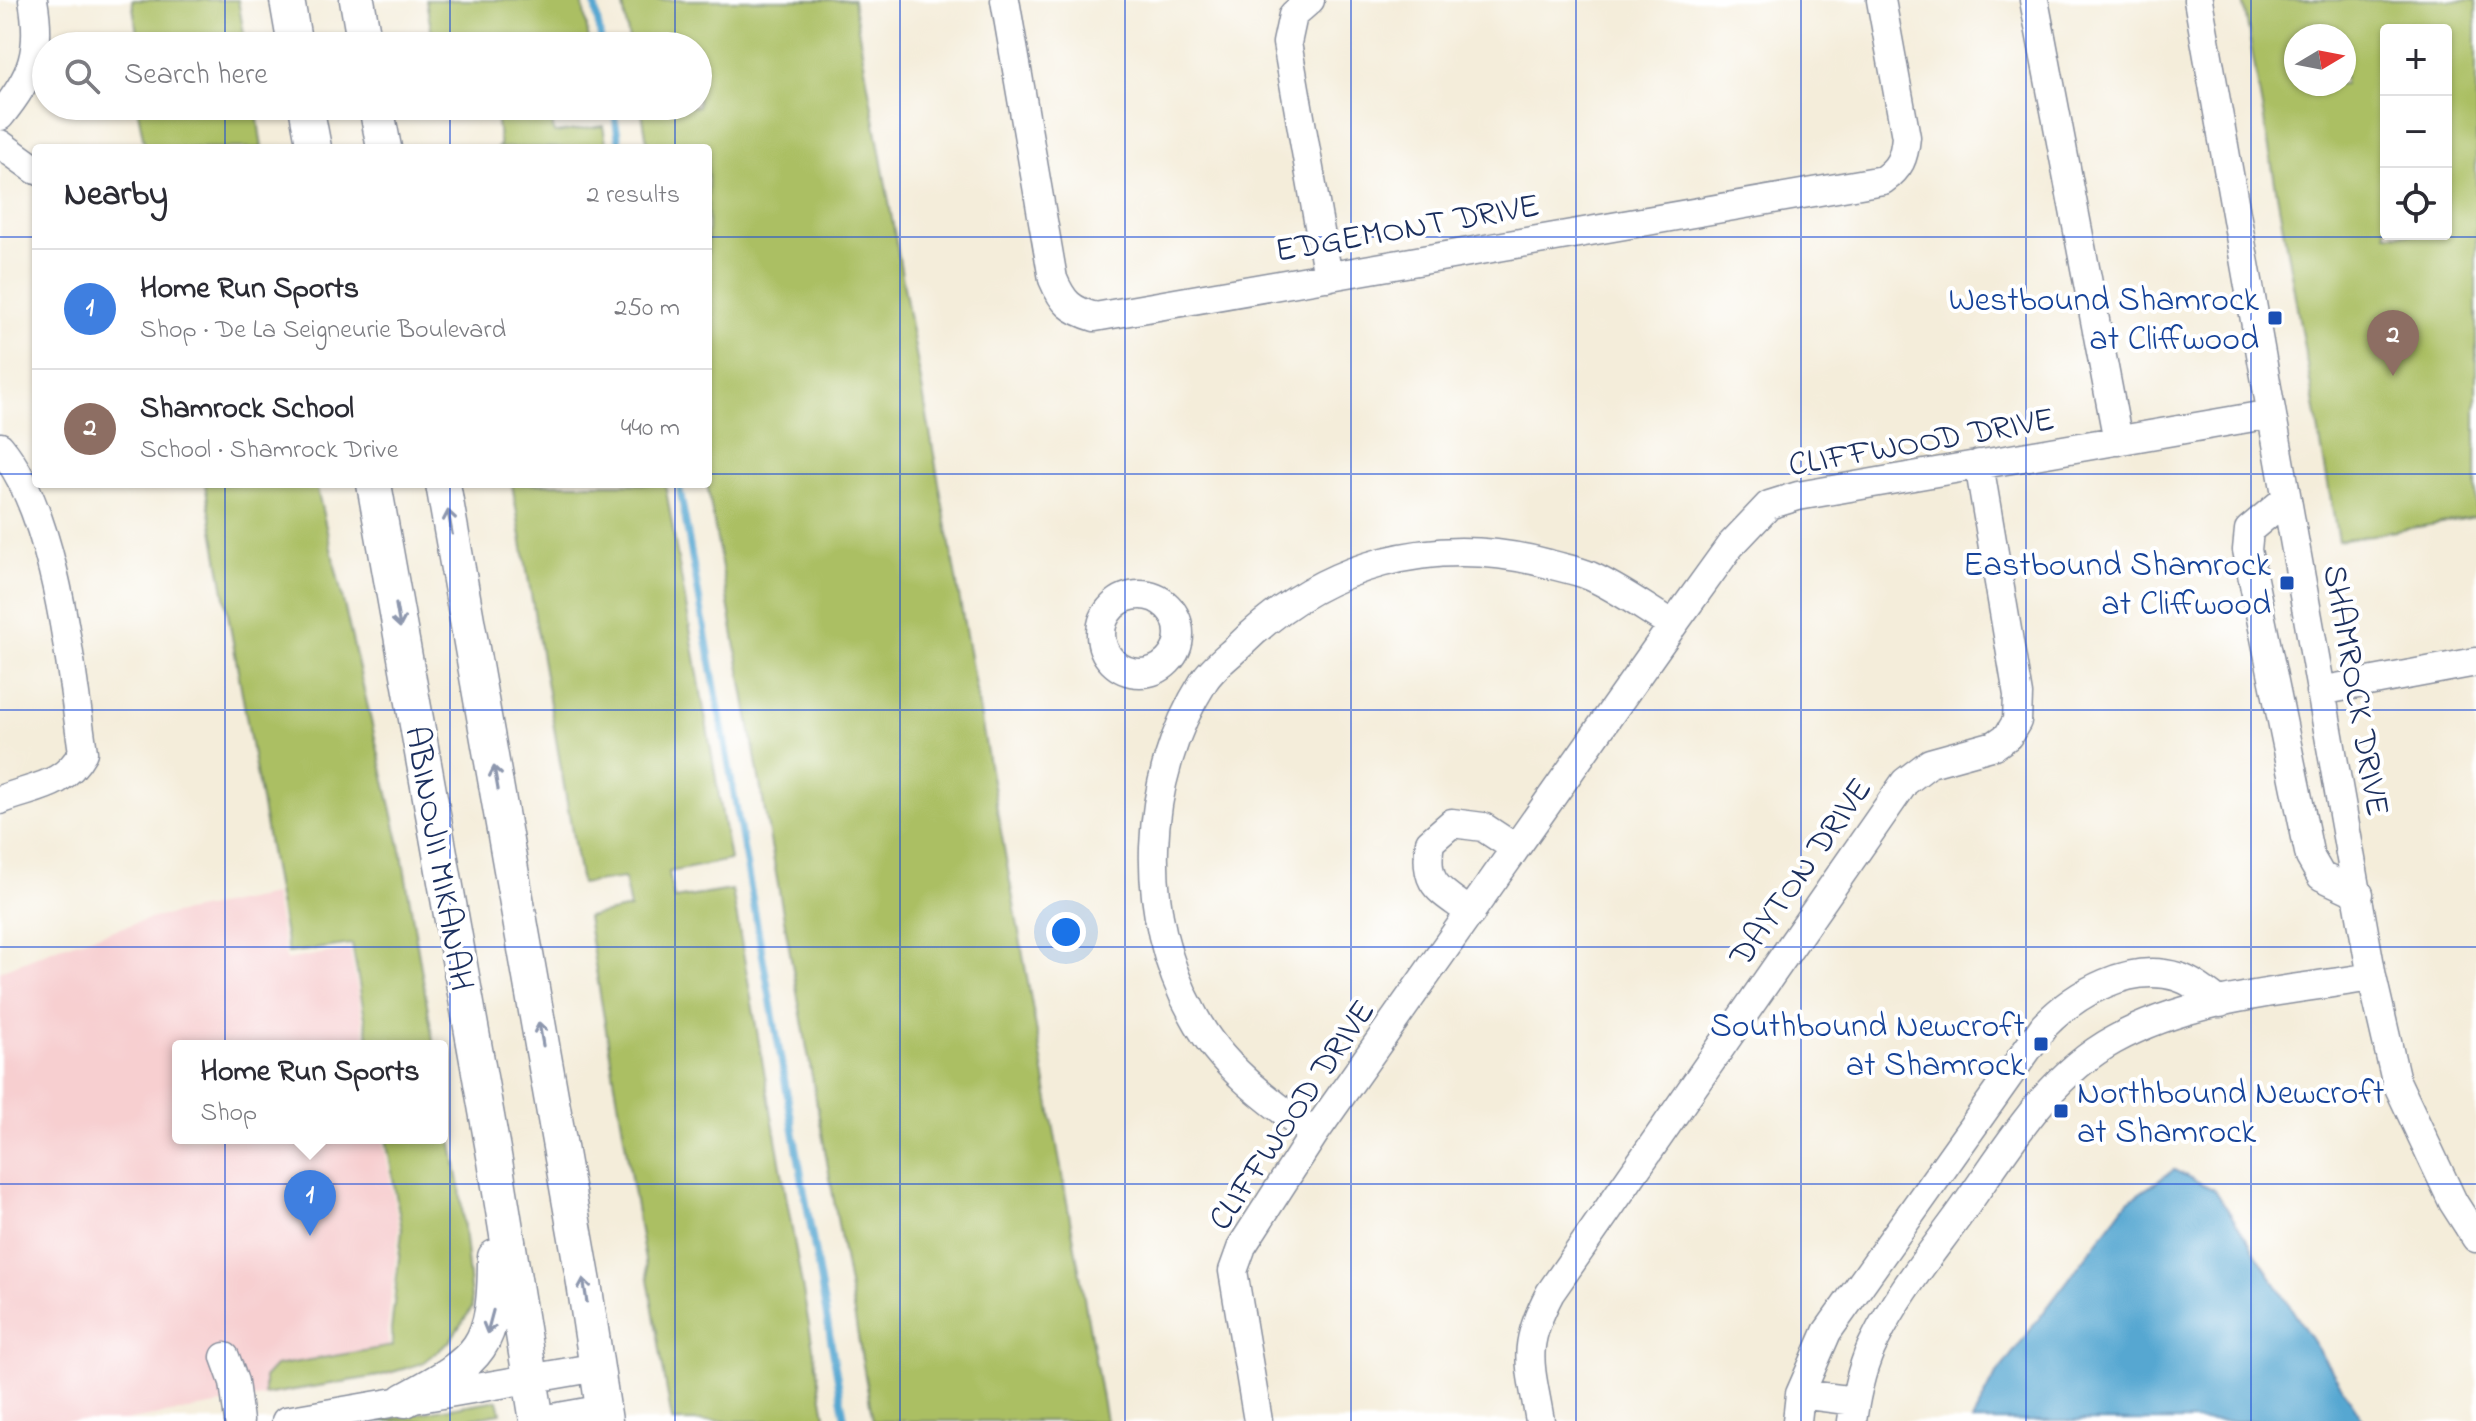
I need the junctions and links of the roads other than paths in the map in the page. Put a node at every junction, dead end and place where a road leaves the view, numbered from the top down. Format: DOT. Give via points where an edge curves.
graph roads {
  1 [pos="33,0"];
  2 [pos="287,0"];
  3 [pos="357,0"];
  4 [pos="1005,0"];
  5 [pos="1310,0"];
  6 [pos="1881,0"];
  7 [pos="2034,0"];
  8 [pos="2198,0"];
  9 [pos="37,32"];
  10 [pos="293,32"];
  11 [pos="363,32"];
  12 [pos="32,68"];
  13 [pos="0,116"];
  14 [pos="309,120"];
  15 [pos="379,120"];
  16 [pos="0,144"];
  17 [pos="313,144"];
  18 [pos="383,144"];
  19 [pos="32,167"];
  20 [pos="1328,277"];
  21 [pos="2271,414"];
  22 [pos="2118,441"];
  23 [pos="2,454"];
  24 [pos="1979,464"];
  25 [pos="375,488"];
  26 [pos="444,488"];
  27 [pos="2286,499"];
  28 [pos="1673,625"];
  29 [pos="1171,656"];
  30 [pos="2476,662"];
  31 [pos="1204,679"];
  32 [pos="2320,691"];
  33 [pos="0,800"];
  34 [pos="1515,848"];
  35 [pos="2359,894"];
  36 [pos="1471,913"];
  37 [pos="2372,977"];
  38 [pos="2220,1003"];
  39 [pos="1314,1134"];
  40 [pos="495,1161"];
  41 [pos="2476,1238"];
  42 [pos="225,1357"];
  43 [pos="598,1367"];
  44 [pos="531,1378"];
  45 [pos="405,1400"];
  46 [pos="1799,1408"];
  47 [pos="1853,1411"];
  48 [pos="605,1415"];
  49 [pos="239,1421"];
  50 [pos="286,1421"];
  51 [pos="537,1421"];
  52 [pos="1258,1421"];
  53 [pos="1540,1421"];
  1 -- 9 [label="street"];
  2 -- 10 [label="main road"];
  3 -- 11 [label="main road"];
  4 -- 20 [label="street, EDGEMONT DRIVE" via="1053,279 1073,311 1095,317"];
  5 -- 20 [label="street" via="1293,15 1287,43"];
  6 -- 20 [label="street, EDGEMONT DRIVE" via="1906,137 1897,170 1883,180"];
  7 -- 22 [label="street"];
  8 -- 21 [label="street, SHAMROCK DRIVE"];
  12 -- 13 [label="street"];
  14 -- 17 [label="main road"];
  15 -- 18 [label="main road"];
  16 -- 19 [label="street"];
  21 -- 22 [label="street, CLIFFWOOD DRIVE"];
  21 -- 27 [label="street, SHAMROCK DRIVE"];
  22 -- 24 [label="street, CLIFFWOOD DRIVE"];
  23 -- 33 [label="street" via="33,505 57,593 83,752 73,769 54,783"];
  24 -- 28 [label="street, CLIFFWOOD DRIVE" via="1769,505 1730,546"];
  24 -- 53 [label="street, DAYTON DRIVE" via="2018,695 2017,721 1995,745 1930,763 1905,782 1550,1293 1530,1335"];
  25 -- 40 [label="main road, ABINOJII MIKANAH, one-way"];
  43 -- 26 [label="main road, ABINOJII MIKANAH, one-way"];
  27 -- 32 [label="street, SHAMROCK DRIVE"];
  27 -- 35 [label="street" via="2249,530 2247,550 2310,857 2321,876"];
  28 -- 31 [label="street" via="1589,575 1520,556 1457,551 1388,558 1316,586 1259,625"];
  28 -- 34 [label="street, CLIFFWOOD DRIVE"];
  29 -- 31 [label="street"];
  30 -- 32 [label="street"];
  31 -- 39 [label="street" via="1178,736 1155,822 1158,916 1169,961 1194,1018 1225,1060 1260,1094"];
  32 -- 35 [label="street, SHAMROCK DRIVE"];
  34 -- 36 [label="street, CLIFFWOOD DRIVE"];
  34 -- 36 [label="street" via="1483,827 1452,823 1430,842 1426,867 1437,888"];
  35 -- 37 [label="street, SHAMROCK DRIVE"];
  36 -- 39 [label="street, CLIFFWOOD DRIVE"];
  37 -- 38 [label="street"];
  37 -- 41 [label="street, SHAMROCK DRIVE" via="2396,1081 2447,1191"];
  38 -- 46 [label="street" via="2180,977 2153,973 2109,982 2061,1009 1827,1332"];
  38 -- 47 [label="street" via="2155,1020 2114,1040 2071,1069 2041,1101 1895,1304 1873,1342"];
  39 -- 52 [label="street, CLIFFWOOD DRIVE" via="1242,1246 1233,1271"];
  40 -- 44 [label="main road, ABINOJII MIKANAH"];
  40 -- 45 [label="main road, one-way" via="495,1300 484,1341 460,1370"];
  42 -- 49 [label="street"];
  43 -- 44 [label="street"];
  43 -- 48 [label="main road, ABINOJII MIKANAH"];
  44 -- 45 [label="street"];
  44 -- 51 [label="main road, ABINOJII MIKANAH"];
  45 -- 50 [label="street"];
  46 -- 47 [label="street"];
  48 -- 51 [label="street"];
}
